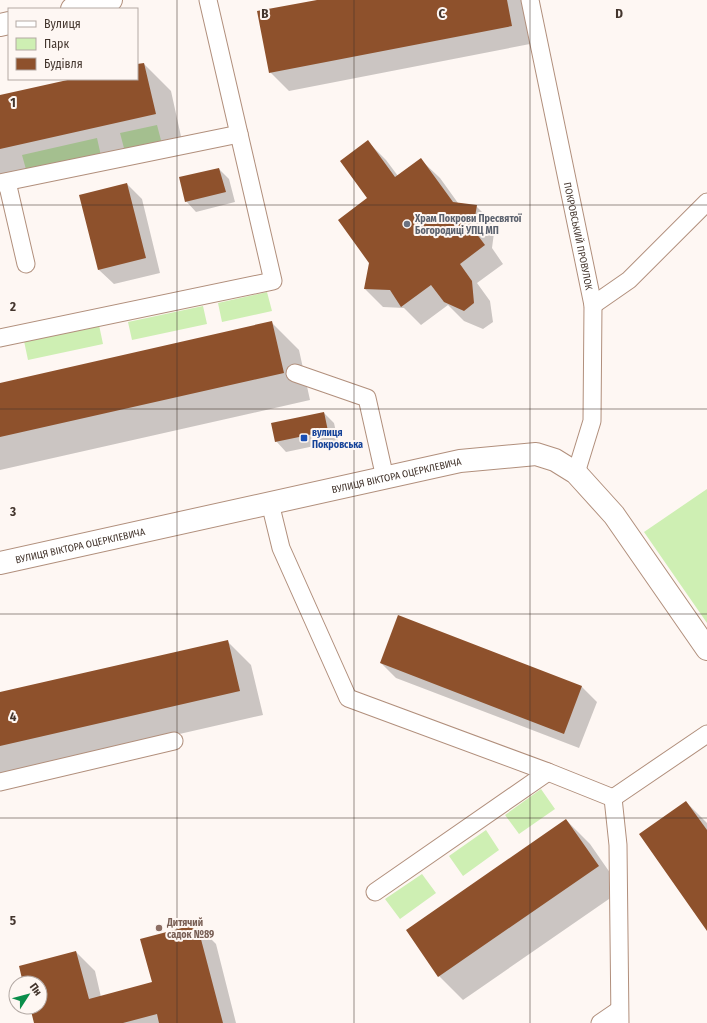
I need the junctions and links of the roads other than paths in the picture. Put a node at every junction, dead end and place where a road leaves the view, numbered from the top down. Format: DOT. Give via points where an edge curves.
graph roads {
  1 [pos="111,0"];
  2 [pos="208,0"];
  3 [pos="530,0"];
  4 [pos="76,8"];
  5 [pos="239,134"];
  6 [pos="4,182"];
  7 [pos="707,202"];
  8 [pos="26,264"];
  9 [pos="593,305"];
  10 [pos="0,338"];
  11 [pos="294,373"];
  12 [pos="576,473"];
  13 [pos="385,478"];
  14 [pos="270,503"];
  15 [pos="0,562"];
  16 [pos="707,649"];
  17 [pos="707,734"];
  18 [pos="174,741"];
  19 [pos="548,772"];
  20 [pos="0,782"];
  21 [pos="613,798"];
  22 [pos="375,892"];
  23 [pos="620,1016"];
  24 [pos="600,1023"];
  1 -- 4 [label="street"];
  2 -- 5 [label="lane"];
  3 -- 9 [label="lane, ПОКРОВСЬКИЙ ПРОВУЛОК"];
  5 -- 6 [label="lane"];
  5 -- 10 [label="lane" via="273,281"];
  6 -- 8 [label="lane"];
  7 -- 9 [label="lane" via="629,280"];
  9 -- 12 [label="lane, ПОКРОВСЬКИЙ ПРОВУЛОК" via="592,421"];
  11 -- 13 [label="lane" via="367,398"];
  12 -- 13 [label="street, ВУЛИЦЯ ВІКТОРА ОЦЕРКЛЕВИЧА" via="555,460 536,454 460,461"];
  12 -- 16 [label="street, ВУЛИЦЯ ВІКТОРА ОЦЕРКЛЕВИЧА" via="614,515"];
  13 -- 14 [label="street, ВУЛИЦЯ ВІКТОРА ОЦЕРКЛЕВИЧА"];
  14 -- 15 [label="street, ВУЛИЦЯ ВІКТОРА ОЦЕРКЛЕВИЧА"];
  14 -- 19 [label="lane" via="281,548 348,698"];
  17 -- 21 [label="lane"];
  18 -- 20 [label="lane"];
  19 -- 21 [label="lane"];
  19 -- 22 [label="lane"];
  21 -- 23 [label="lane" via="618,846"];
  23 -- 24 [label="lane"];
}
